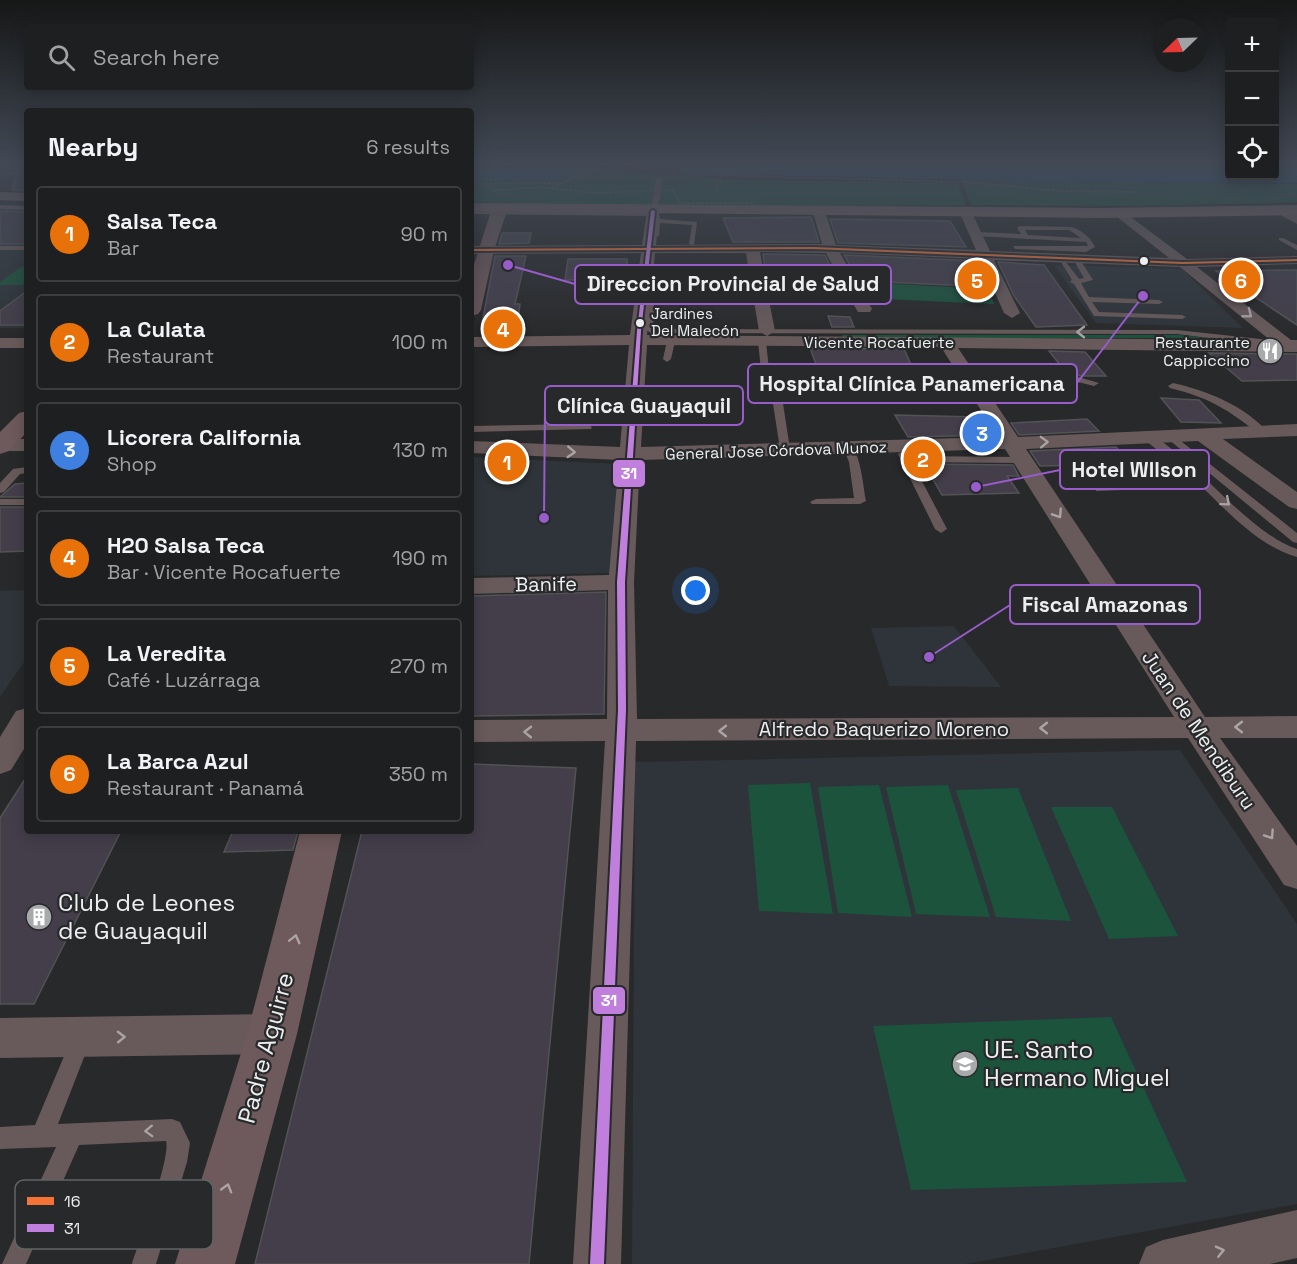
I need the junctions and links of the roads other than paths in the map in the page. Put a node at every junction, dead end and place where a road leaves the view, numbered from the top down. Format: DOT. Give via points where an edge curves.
graph roads {
  1 [pos="493,222"];
  2 [pos="654,222"];
  3 [pos="695,222"];
  4 [pos="822,222"];
  5 [pos="971,222"];
  6 [pos="1131,222"];
  7 [pos="977,234"];
  8 [pos="1281,239"];
  9 [pos="692,244"];
  10 [pos="1015,247"];
  11 [pos="0,248"];
  12 [pos="24,248"];
  13 [pos="651,248"];
  14 [pos="753,248"];
  15 [pos="831,248"];
  16 [pos="1297,248"];
  17 [pos="478,250"];
  18 [pos="987,255"];
  19 [pos="1060,258"];
  20 [pos="1077,259"];
  21 [pos="1297,260"];
  22 [pos="1183,263"];
  23 [pos="1074,282"];
  24 [pos="474,284"];
  25 [pos="760,290"];
  26 [pos="1087,299"];
  27 [pos="1159,302"];
  28 [pos="1011,314"];
  29 [pos="1182,316"];
  30 [pos="474,331"];
  31 [pos="0,333"];
  32 [pos="24,333"];
  33 [pos="638,336"];
  34 [pos="765,336"];
  35 [pos="671,341"];
  36 [pos="474,342"];
  37 [pos="946,342"];
  38 [pos="0,343"];
  39 [pos="24,343"];
  40 [pos="1294,347"];
  41 [pos="667,359"];
  42 [pos="765,370"];
  43 [pos="965,371"];
  44 [pos="1094,383"];
  45 [pos="1173,386"];
  46 [pos="777,397"];
  47 [pos="24,421"];
  48 [pos="587,427"];
  49 [pos="474,429"];
  50 [pos="1297,430"];
  51 [pos="1263,432"];
  52 [pos="1205,436"];
  53 [pos="1172,437"];
  54 [pos="1149,438"];
  55 [pos="24,445"];
  56 [pos="0,446"];
  57 [pos="474,447"];
  58 [pos="848,447"];
  59 [pos="785,449"];
  60 [pos="1018,452"];
  61 [pos="901,453"];
  62 [pos="628,454"];
  63 [pos="22,471"];
  64 [pos="0,472"];
  65 [pos="1204,484"];
  66 [pos="1100,489"];
  67 [pos="0,490"];
  68 [pos="0,502"];
  69 [pos="24,502"];
  70 [pos="816,502"];
  71 [pos="1297,502"];
  72 [pos="941,529"];
  73 [pos="1297,539"];
  74 [pos="1297,553"];
  75 [pos="621,582"];
  76 [pos="474,586"];
  77 [pos="19,725"];
  78 [pos="1196,727"];
  79 [pos="1297,727"];
  80 [pos="474,731"];
  81 [pos="621,731"];
  82 [pos="0,762"];
  83 [pos="320,834"];
  84 [pos="1297,874"];
  85 [pos="272,1034"];
  86 [pos="82,1037"];
  87 [pos="0,1038"];
  88 [pos="73,1134"];
  89 [pos="42,1136"];
  90 [pos="0,1138"];
  91 [pos="52,1180"];
  92 [pos="170,1180"];
  93 [pos="1297,1233"];
  94 [pos="213,1237"];
  95 [pos="21,1249"];
  96 [pos="149,1249"];
  97 [pos="209,1249"];
  98 [pos="14,1264"];
  99 [pos="144,1264"];
  100 [pos="205,1264"];
  101 [pos="597,1264"];
  102 [pos="1162,1264"];
  1 -- 17 [label="main road"];
  2 -- 13 [label="street"];
  3 -- 9 [label="lane"];
  4 -- 15 [label="street"];
  5 -- 7 [label="street"];
  6 -- 22 [label="street"];
  7 -- 10 [label="lane" via="1088,240 1092,247"];
  7 -- 18 [label="street"];
  8 -- 16 [label="lane"];
  11 -- 12 [label="lane"];
  13 -- 14 [label="street"];
  13 -- 17 [label="street"];
  13 -- 33 [label="street"];
  13 -- 34 [label="lane" via="648,329"];
  14 -- 15 [label="street"];
  14 -- 25 [label="street"];
  15 -- 18 [label="street"];
  15 -- 25 [label="street" via="861,302"];
  17 -- 24 [label="main road"];
  18 -- 19 [label="street"];
  18 -- 28 [label="street"];
  19 -- 20 [label="street"];
  19 -- 23 [label="lane"];
  20 -- 22 [label="street"];
  20 -- 23 [label="lane" via="1089,280"];
  21 -- 22 [label="street"];
  22 -- 40 [label="street, one-way"];
  23 -- 26 [label="lane"];
  25 -- 34 [label="street"];
  26 -- 27 [label="lane"];
  26 -- 29 [label="lane" via="1098,314"];
  30 -- 33 [label="street, Vicente Rocafuerte"];
  31 -- 32 [label="street"];
  33 -- 35 [label="street, Vicente Rocafuerte"];
  33 -- 36 [label="street, Vicente Rocafuerte"];
  33 -- 62 [label="street"];
  34 -- 35 [label="street, Vicente Rocafuerte"];
  34 -- 37 [label="street, Vicente Rocafuerte"];
  40 -- 34 [label="lane, one-way" via="1177,332"];
  34 -- 42 [label="lane"];
  35 -- 41 [label="lane"];
  37 -- 40 [label="street, Vicente Rocafuerte"];
  37 -- 43 [label="street, Juan de Mendiburu"];
  38 -- 39 [label="street"];
  43 -- 44 [label="lane" via="1054,373"];
  43 -- 60 [label="street, Juan de Mendiburu"];
  45 -- 51 [label="lane" via="1214,396"];
  46 -- 59 [label="lane"];
  47 -- 56 [label="main road"];
  48 -- 49 [label="lane"];
  50 -- 51 [label="street, General Jose Córdova Munoz"];
  51 -- 52 [label="street, General Jose Córdova Munoz"];
  52 -- 53 [label="street, General Jose Córdova Munoz"];
  52 -- 71 [label="street"];
  53 -- 54 [label="street, General Jose Córdova Munoz"];
  53 -- 73 [label="lane"];
  60 -- 54 [label="street, General Jose Córdova Munoz, one-way"];
  54 -- 65 [label="lane"];
  55 -- 56 [label="street"];
  57 -- 62 [label="street, General Jose Córdova Munoz, one-way"];
  58 -- 59 [label="street, General Jose Córdova Munoz"];
  58 -- 61 [label="street, General Jose Córdova Munoz"];
  58 -- 70 [label="lane" via="860,501"];
  59 -- 62 [label="street, General Jose Córdova Munoz"];
  60 -- 61 [label="street, General Jose Córdova Munoz"];
  60 -- 78 [label="street, Juan de Mendiburu, one-way"];
  61 -- 72 [label="lane"];
  62 -- 75 [label="street"];
  63 -- 64 [label="lane"];
  63 -- 67 [label="lane"];
  65 -- 66 [label="lane"];
  65 -- 74 [label="lane, one-way" via="1279,546"];
  68 -- 69 [label="lane"];
  75 -- 76 [label="street, Banife"];
  75 -- 81 [label="street"];
  77 -- 82 [label="street"];
  79 -- 78 [label="street, Alfredo Baquerizo Moreno, one-way"];
  78 -- 81 [label="street, Alfredo Baquerizo Moreno, one-way"];
  78 -- 84 [label="street, Juan de Mendiburu, one-way"];
  81 -- 80 [label="street, Alfredo Baquerizo Moreno, one-way"];
  81 -- 101 [label="street"];
  85 -- 83 [label="main road, Padre Aguirre, one-way"];
  86 -- 85 [label="street, one-way"];
  94 -- 85 [label="main road, Padre Aguirre, one-way"];
  86 -- 87 [label="street"];
  86 -- 89 [label="lane"];
  88 -- 89 [label="lane"];
  88 -- 91 [label="lane"];
  92 -- 88 [label="lane, one-way" via="179,1143 172,1130"];
  89 -- 90 [label="lane"];
  102 -- 93 [label="street, one-way"];
  95 -- 98 [label="lane"];
  99 -- 96 [label="lane, one-way"];
  100 -- 97 [label="main road, Padre Aguirre, one-way"];
}
